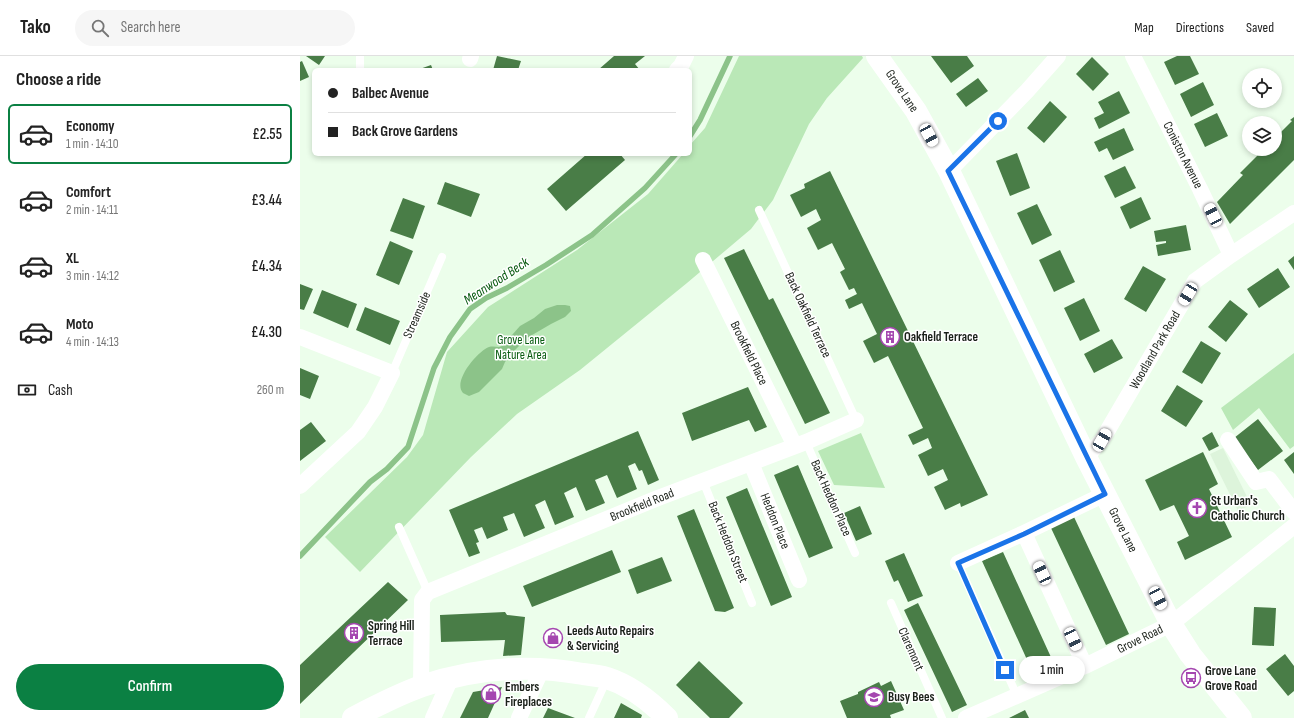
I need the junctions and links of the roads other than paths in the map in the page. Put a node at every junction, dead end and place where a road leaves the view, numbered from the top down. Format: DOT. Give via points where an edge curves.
graph roads {
  1 [pos="360,56"];
  2 [pos="686,56"];
  3 [pos="877,56"];
  4 [pos="1058,56"];
  5 [pos="1133,56"];
  6 [pos="360,68"];
  7 [pos="679,68"];
  8 [pos="948,171"];
  9 [pos="759,210"];
  10 [pos="1294,213"];
  11 [pos="1231,255"];
  12 [pos="442,257"];
  13 [pos="703,260"];
  14 [pos="300,337"];
  15 [pos="392,373"];
  16 [pos="856,420"];
  17 [pos="1228,440"];
  18 [pos="800,444"];
  19 [pos="1086,457"];
  20 [pos="751,463"];
  21 [pos="704,481"];
  22 [pos="300,486"];
  23 [pos="1105,494"];
  24 [pos="1294,512"];
  25 [pos="1294,526"];
  26 [pos="399,527"];
  27 [pos="1024,534"];
  28 [pos="855,553"];
  29 [pos="958,563"];
  30 [pos="798,580"];
  31 [pos="428,592"];
  32 [pos="752,603"];
  33 [pos="891,603"];
  34 [pos="1171,624"];
  35 [pos="1086,666"];
  36 [pos="542,670"];
  37 [pos="451,678"];
  38 [pos="607,678"];
  39 [pos="421,686"];
  40 [pos="1017,696"];
  41 [pos="662,716"];
  42 [pos="353,718"];
  43 [pos="433,718"];
  44 [pos="519,718"];
  45 [pos="589,718"];
  46 [pos="942,718"];
  47 [pos="966,718"];
  48 [pos="1241,718"];
  1 -- 6 [label="lane"];
  2 -- 7 [label="street"];
  3 -- 8 [label="main road, Grove Lane" via="916,111"];
  4 -- 8 [label="street"];
  5 -- 11 [label="street, Coniston Avenue"];
  8 -- 19 [label="main road, Grove Lane"];
  9 -- 16 [label="lane, Back Oakfield Terrace"];
  10 -- 11 [label="street, Woodland Park Road"];
  11 -- 19 [label="street, Woodland Park Road" via="1195,281 1102,440"];
  12 -- 15 [label="lane, Streamside"];
  13 -- 18 [label="street, Brookfield Place"];
  14 -- 15 [label="street"];
  15 -- 22 [label="street" via="375,407 358,432"];
  16 -- 18 [label="street, Brookfield Road"];
  17 -- 24 [label="street" via="1256,482 1269,479"];
  18 -- 20 [label="street, Brookfield Road"];
  18 -- 28 [label="lane, Back Heddon Place"];
  19 -- 23 [label="main road, Grove Lane"];
  20 -- 21 [label="street, Brookfield Road"];
  20 -- 30 [label="street, Heddon Place"];
  21 -- 31 [label="street, Brookfield Road"];
  21 -- 32 [label="lane, Back Heddon Street"];
  23 -- 27 [label="street"];
  23 -- 34 [label="main road, Grove Lane"];
  25 -- 34 [label="street, Grove Road"];
  26 -- 31 [label="lane"];
  27 -- 29 [label="street"];
  27 -- 35 [label="street"];
  29 -- 40 [label="lane"];
  31 -- 39 [label="street" via="422,600"];
  33 -- 46 [label="lane, Claremont"];
  34 -- 35 [label="street, Grove Road"];
  34 -- 48 [label="main road, Grove Lane" via="1190,654"];
  35 -- 40 [label="street, Grove Road"];
  36 -- 37 [label="main road" via="496,669"];
  36 -- 38 [label="main road" via="567,671"];
  36 -- 44 [label="street"];
  37 -- 39 [label="main road"];
  37 -- 43 [label="street"];
  38 -- 41 [label="main road" via="638,693"];
  38 -- 45 [label="lane"];
  39 -- 42 [label="main road"];
  40 -- 47 [label="street, Grove Road"];
}
